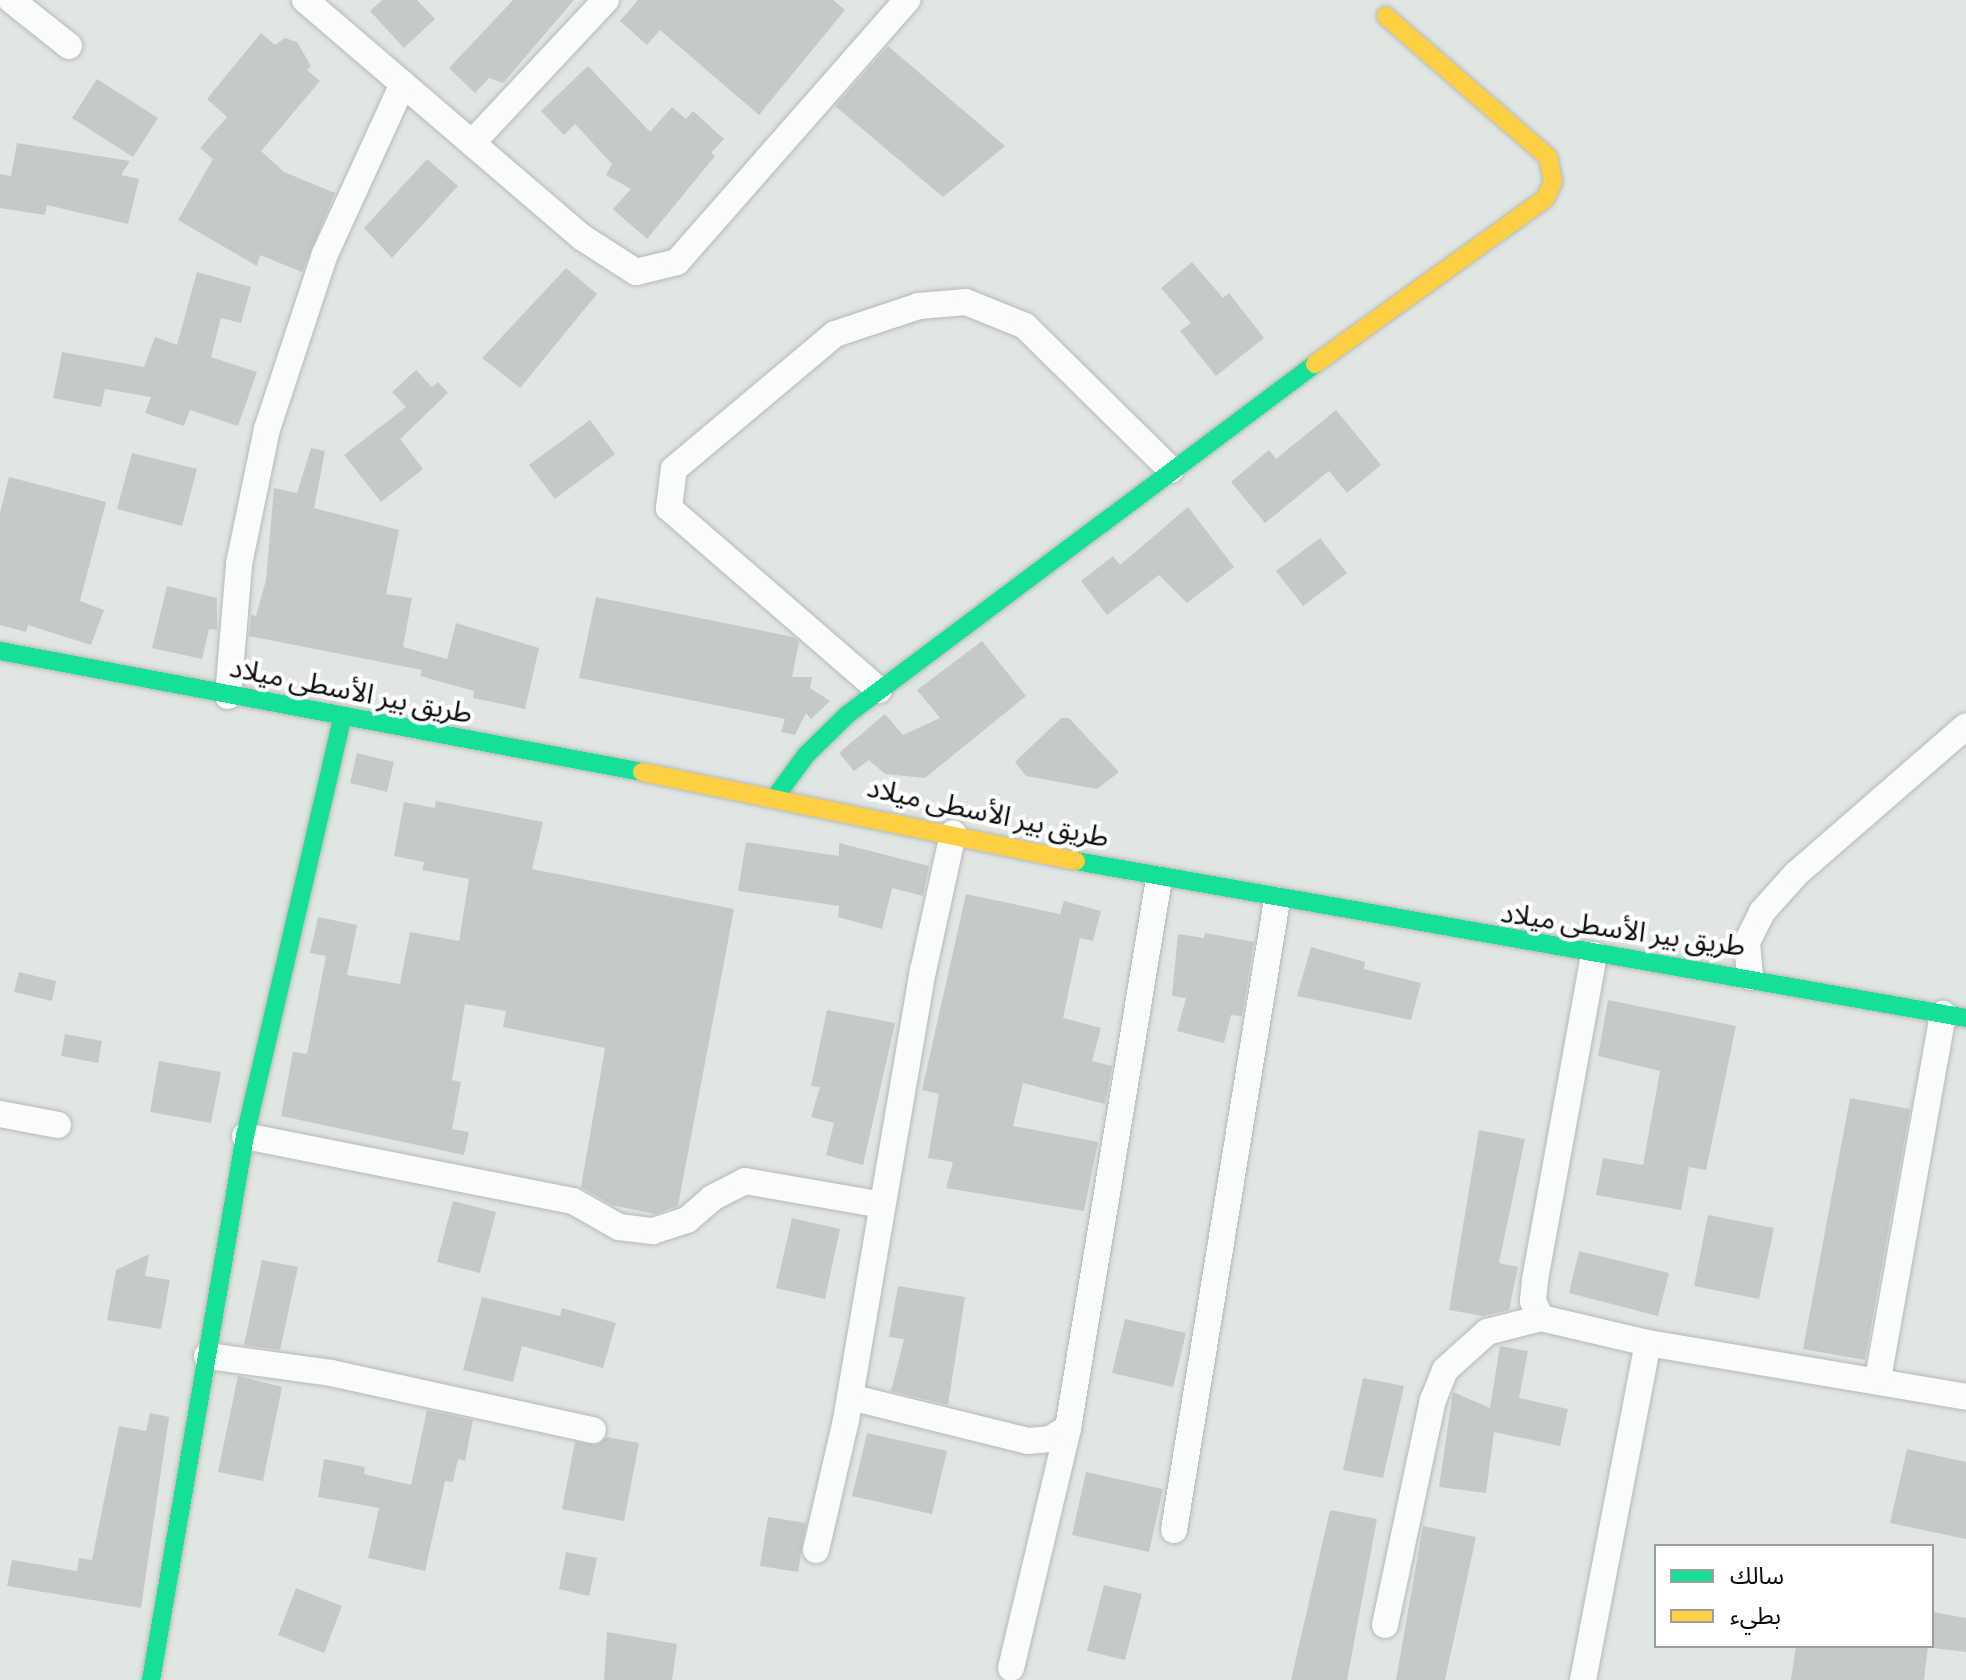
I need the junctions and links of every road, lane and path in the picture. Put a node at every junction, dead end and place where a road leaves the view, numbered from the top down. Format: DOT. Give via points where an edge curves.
graph roads {
  1 [pos="11,0"];
  2 [pos="606,0"];
  3 [pos="907,0"];
  4 [pos="321,5"];
  5 [pos="1386,16"];
  6 [pos="69,46"];
  7 [pos="403,84"];
  8 [pos="472,143"];
  9 [pos="1171,470"];
  10 [pos="0,651"];
  11 [pos="879,690"];
  12 [pos="228,696"];
  13 [pos="342,719"];
  14 [pos="1966,726"];
  15 [pos="776,796"];
  16 [pos="953,833"];
  17 [pos="1159,879"];
  18 [pos="1277,900"];
  19 [pos="1594,955"];
  20 [pos="1750,977"];
  21 [pos="1954,1016"];
  22 [pos="0,1114"];
  23 [pos="58,1125"];
  24 [pos="245,1136"];
  25 [pos="882,1205"];
  26 [pos="1541,1318"];
  27 [pos="1648,1343"];
  28 [pos="207,1356"];
  29 [pos="1878,1379"];
  30 [pos="850,1397"];
  31 [pos="1966,1397"];
  32 [pos="1068,1428"];
  33 [pos="593,1430"];
  34 [pos="1174,1530"];
  35 [pos="816,1550"];
  36 [pos="1385,1625"];
  37 [pos="1011,1668"];
  38 [pos="151,1680"];
  39 [pos="1583,1680"];
  1 -- 6 [label="street"];
  2 -- 8 [label="street"];
  3 -- 8 [label="street" via="677,262 636,272 583,238"];
  4 -- 7 [label="street"];
  5 -- 9 [label="street" via="1548,157 1553,182 1545,199"];
  7 -- 8 [label="street"];
  7 -- 12 [label="street" via="325,254 267,429 239,564"];
  9 -- 11 [label="street"];
  9 -- 11 [label="street" via="1025,326 966,302 919,306 835,334 674,469 669,508"];
  10 -- 12 [label="street, طريق بير الأسطى ميلاد"];
  11 -- 15 [label="street" via="806,755"];
  12 -- 13 [label="street, طريق بير الأسطى ميلاد"];
  13 -- 15 [label="street, طريق بير الأسطى ميلاد"];
  13 -- 24 [label="street"];
  14 -- 20 [label="street" via="1796,874 1762,912 1747,942"];
  15 -- 16 [label="street, طريق بير الأسطى ميلاد"];
  16 -- 17 [label="street, طريق بير الأسطى ميلاد"];
  16 -- 25 [label="street"];
  17 -- 18 [label="street, طريق بير الأسطى ميلاد"];
  17 -- 32 [label="street"];
  18 -- 19 [label="street, طريق بير الأسطى ميلاد"];
  18 -- 34 [label="street"];
  19 -- 20 [label="street, طريق بير الأسطى ميلاد"];
  19 -- 26 [label="street" via="1535,1281 1533,1301"];
  20 -- 21 [label="street, طريق بير الأسطى ميلاد"];
  21 -- 29 [label="street"];
  22 -- 23 [label="street"];
  24 -- 25 [label="street" via="573,1201 619,1227 653,1231 687,1220 712,1198 745,1181"];
  24 -- 28 [label="street"];
  25 -- 30 [label="street"];
  26 -- 27 [label="street"];
  26 -- 36 [label="street" via="1487,1332 1445,1370 1433,1400"];
  27 -- 29 [label="street"];
  27 -- 39 [label="street"];
  28 -- 33 [label="street" via="331,1373"];
  28 -- 38 [label="street"];
  29 -- 31 [label="street"];
  30 -- 32 [label="street" via="1028,1441 1050,1439"];
  30 -- 35 [label="street"];
  32 -- 37 [label="street"];
}
